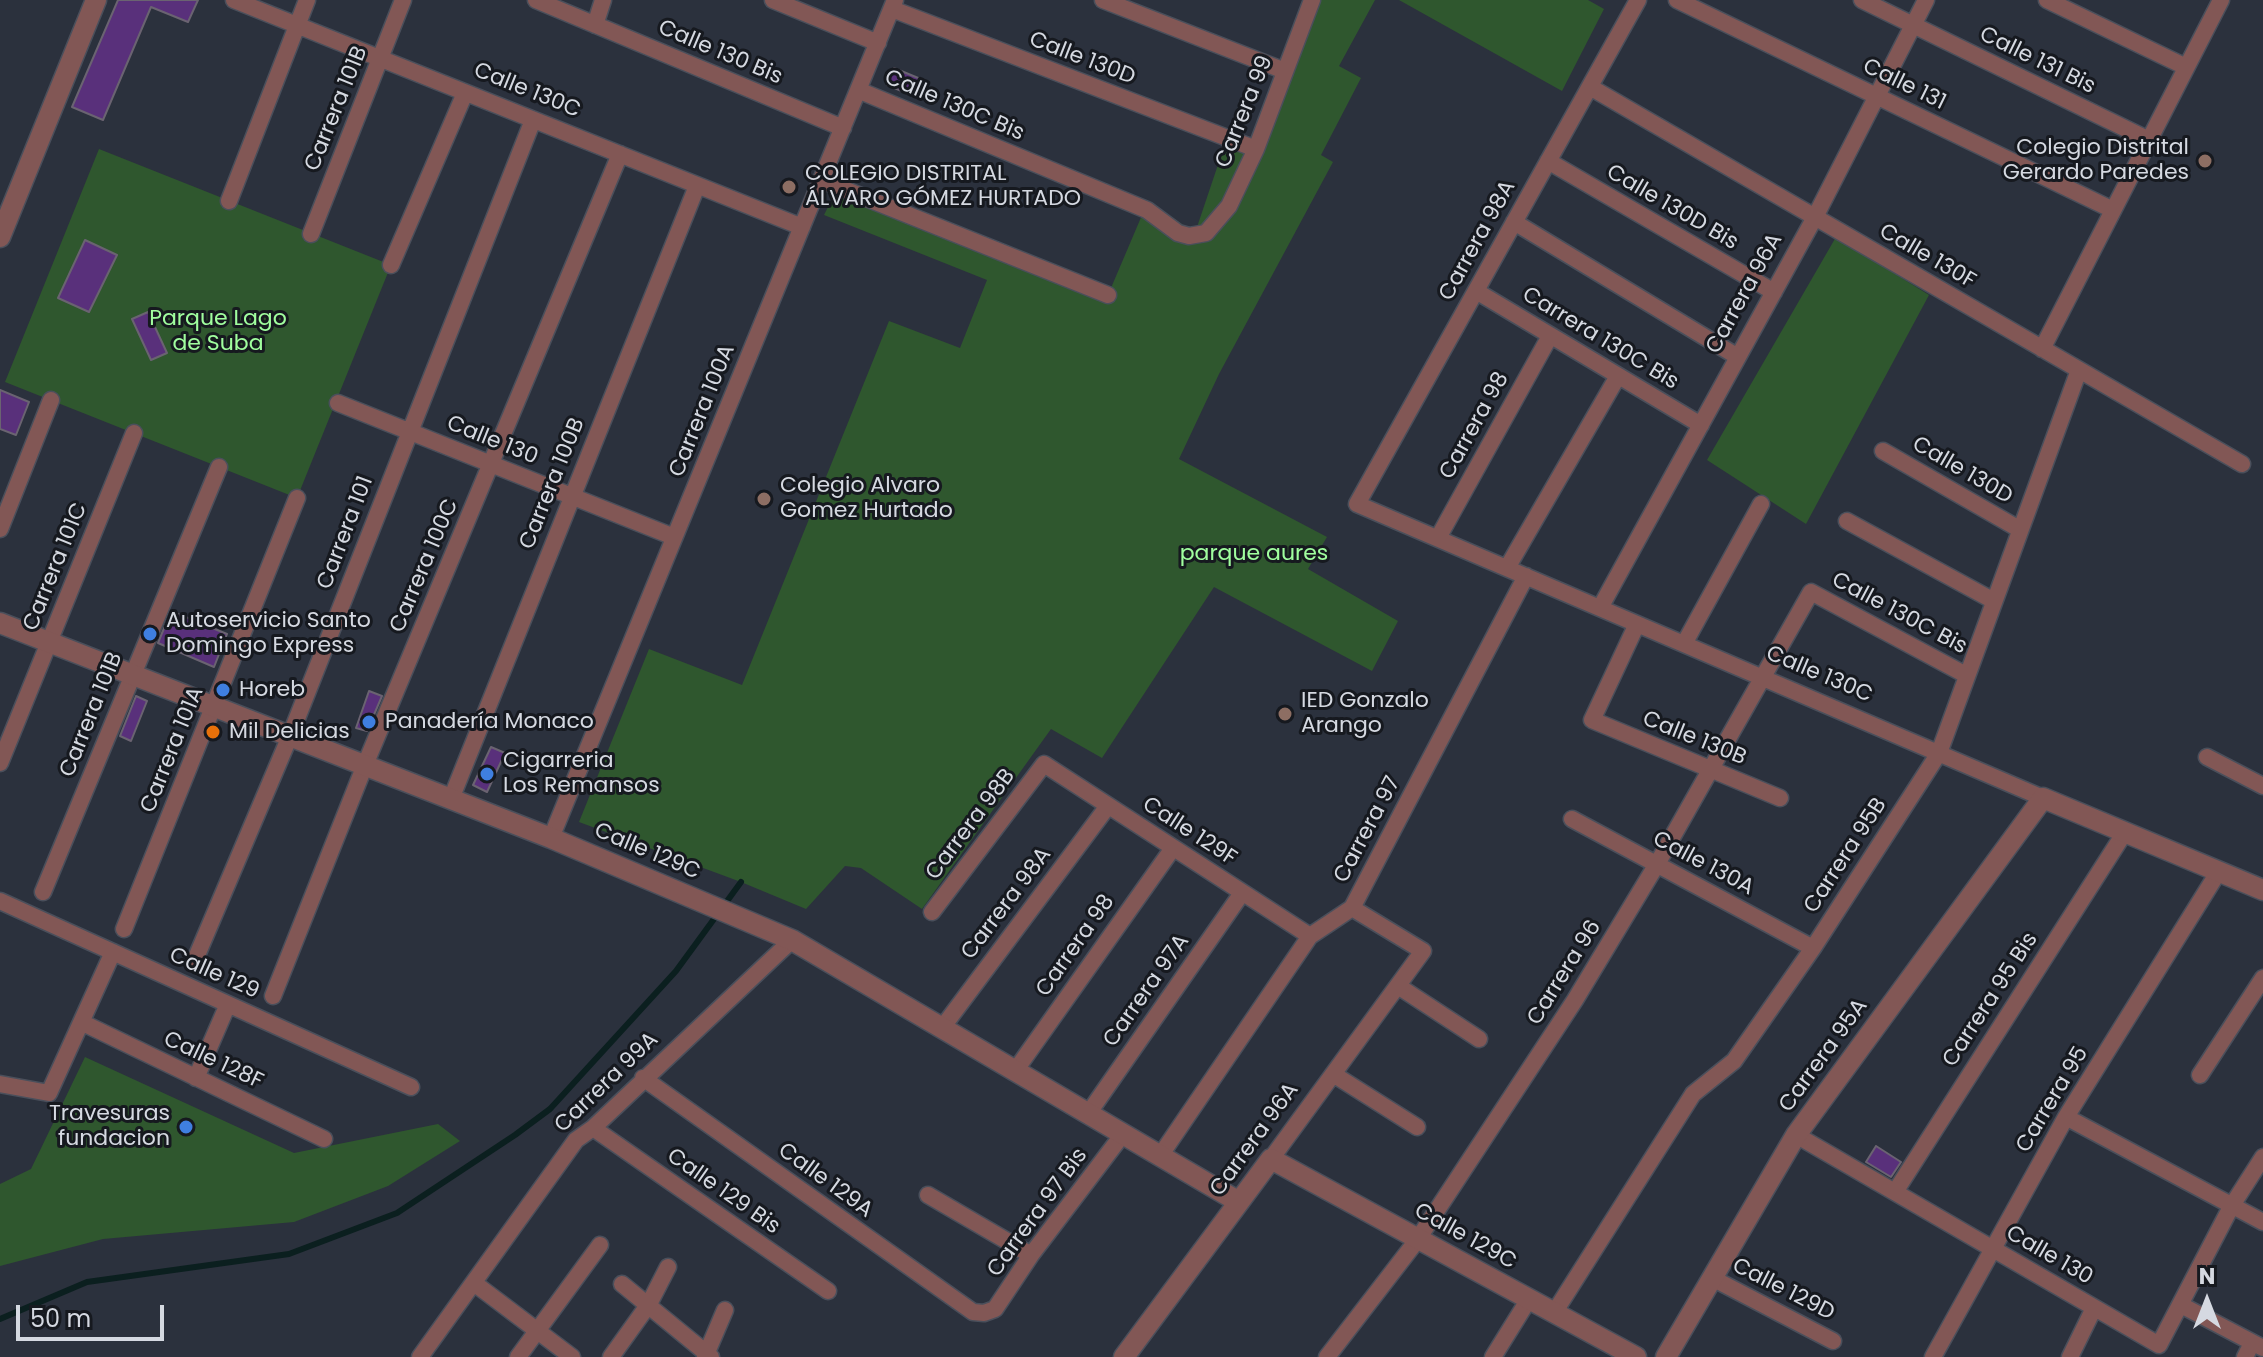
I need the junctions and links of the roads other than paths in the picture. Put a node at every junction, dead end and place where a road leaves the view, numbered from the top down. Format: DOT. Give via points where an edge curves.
graph roads {
  1 [pos="96,0"];
  2 [pos="234,0"];
  3 [pos="307,0"];
  4 [pos="403,0"];
  5 [pos="536,0"];
  6 [pos="603,0"];
  7 [pos="773,0"];
  8 [pos="1103,0"];
  9 [pos="1312,0"];
  10 [pos="1638,0"];
  11 [pos="1677,0"];
  12 [pos="1862,0"];
  13 [pos="1926,0"];
  14 [pos="2047,0"];
  15 [pos="2221,0"];
  16 [pos="894,5"];
  17 [pos="595,25"];
  18 [pos="1913,25"];
  19 [pos="298,26"];
  20 [pos="878,43"];
  21 [pos="380,59"];
  22 [pos="2186,67"];
  23 [pos="1285,71"];
  24 [pos="1590,87"];
  25 [pos="858,90"];
  26 [pos="465,93"];
  27 [pos="1877,96"];
  28 [pos="533,120"];
  29 [pos="843,128"];
  30 [pos="2149,140"];
  31 [pos="1256,149"];
  32 [pos="620,154"];
  33 [pos="1548,161"];
  34 [pos="821,180"];
  35 [pos="697,186"];
  36 [pos="229,201"];
  37 [pos="2113,210"];
  38 [pos="1815,217"];
  39 [pos="1514,222"];
  40 [pos="802,227"];
  41 [pos="1206,233"];
  42 [pos="311,234"];
  43 [pos="0,237"];
  44 [pos="391,265"];
  45 [pos="1476,291"];
  46 [pos="1774,292"];
  47 [pos="1108,295"];
  48 [pos="1550,336"];
  49 [pos="2042,349"];
  50 [pos="1738,357"];
  51 [pos="2079,370"];
  52 [pos="1618,376"];
  53 [pos="51,400"];
  54 [pos="338,403"];
  55 [pos="1701,425"];
  56 [pos="409,432"];
  57 [pos="134,433"];
  58 [pos="1883,451"];
  59 [pos="492,464"];
  60 [pos="2242,464"];
  61 [pos="219,467"];
  62 [pos="572,496"];
  63 [pos="297,498"];
  64 [pos="1357,504"];
  65 [pos="1761,504"];
  66 [pos="1847,521"];
  67 [pos="0,529"];
  68 [pos="2019,529"];
  69 [pos="674,537"];
  70 [pos="1438,538"];
  71 [pos="1507,568"];
  72 [pos="1526,576"];
  73 [pos="1811,592"];
  74 [pos="1994,601"];
  75 [pos="1600,608"];
  76 [pos="0,623"];
  77 [pos="1637,624"];
  78 [pos="49,643"];
  79 [pos="1684,644"];
  80 [pos="133,675"];
  81 [pos="1966,675"];
  82 [pos="1761,677"];
  83 [pos="214,707"];
  84 [pos="290,736"];
  85 [pos="1939,753"];
  86 [pos="2207,757"];
  87 [pos="0,763"];
  88 [pos="1044,764"];
  89 [pos="365,765"];
  90 [pos="1711,769"];
  91 [pos="2263,786"];
  92 [pos="1780,798"];
  93 [pos="2043,798"];
  94 [pos="451,799"];
  95 [pos="1108,806"];
  96 [pos="1572,819"];
  97 [pos="2125,832"];
  98 [pos="551,838"];
  99 [pos="1173,848"];
  100 [pos="1657,864"];
  101 [pos="2219,871"];
  102 [pos="2263,890"];
  103 [pos="43,892"];
  104 [pos="1242,893"];
  105 [pos="0,901"];
  106 [pos="1352,908"];
  107 [pos="932,912"];
  108 [pos="124,929"];
  109 [pos="1310,936"];
  110 [pos="792,940"];
  111 [pos="1813,948"];
  112 [pos="113,952"];
  113 [pos="195,960"];
  114 [pos="2263,978"];
  115 [pos="1398,986"];
  116 [pos="273,996"];
  117 [pos="228,1004"];
  118 [pos="83,1023"];
  119 [pos="942,1028"];
  120 [pos="1479,1039"];
  121 [pos="1015,1071"];
  122 [pos="1333,1074"];
  123 [pos="2200,1075"];
  124 [pos="196,1078"];
  125 [pos="643,1078"];
  126 [pos="0,1084"];
  127 [pos="411,1087"];
  128 [pos="1088,1114"];
  129 [pos="2066,1117"];
  130 [pos="1417,1127"];
  131 [pos="593,1128"];
  132 [pos="1123,1134"];
  133 [pos="1796,1135"];
  134 [pos="324,1139"];
  135 [pos="1160,1156"];
  136 [pos="2263,1157"];
  137 [pos="1271,1159"];
  138 [pos="1895,1192"];
  139 [pos="928,1195"];
  140 [pos="1239,1202"];
  141 [pos="2231,1207"];
  142 [pos="2263,1222"];
  143 [pos="1418,1239"];
  144 [pos="600,1245"];
  145 [pos="1993,1249"];
  146 [pos="1031,1255"];
  147 [pos="668,1267"];
  148 [pos="1712,1278"];
  149 [pos="474,1283"];
  150 [pos="622,1284"];
  151 [pos="828,1291"];
  152 [pos="1529,1299"];
  153 [pos="649,1304"];
  154 [pos="2181,1305"];
  155 [pos="2094,1308"];
  156 [pos="725,1310"];
  157 [pos="984,1313"];
  158 [pos="1554,1313"];
  159 [pos="536,1330"];
  160 [pos="1833,1341"];
  161 [pos="2254,1349"];
  162 [pos="708,1356"];
  163 [pos="420,1357"];
  164 [pos="518,1357"];
  165 [pos="572,1357"];
  166 [pos="611,1357"];
  167 [pos="1124,1357"];
  168 [pos="1327,1357"];
  169 [pos="1493,1357"];
  170 [pos="1636,1357"];
  171 [pos="1666,1357"];
  172 [pos="1933,1357"];
  173 [pos="2070,1357"];
  1 -- 43 [label="street"];
  2 -- 19 [label="street, Calle 130C"];
  3 -- 19 [label="street"];
  4 -- 21 [label="street, Carrera 101B"];
  5 -- 17 [label="street, Calle 130 Bis"];
  6 -- 17 [label="street"];
  7 -- 20 [label="street"];
  8 -- 23 [label="street"];
  9 -- 23 [label="street, Carrera 99"];
  10 -- 24 [label="street, Carrera 98A"];
  11 -- 27 [label="street, Calle 131"];
  12 -- 18 [label="street, Calle 131 Bis"];
  13 -- 18 [label="street, Carrera 96A"];
  14 -- 22 [label="street"];
  15 -- 22 [label="street"];
  16 -- 20 [label="street, Carrera 100A"];
  16 -- 31 [label="street, Calle 130D"];
  17 -- 29 [label="street, Calle 130 Bis"];
  18 -- 27 [label="street, Carrera 96A"];
  18 -- 30 [label="street, Calle 131 Bis"];
  19 -- 21 [label="street, Calle 130C"];
  19 -- 36 [label="street"];
  20 -- 25 [label="street, Carrera 100A"];
  21 -- 26 [label="street, Calle 130C"];
  21 -- 42 [label="street, Carrera 101B"];
  22 -- 30 [label="street"];
  23 -- 31 [label="street, Carrera 99"];
  24 -- 33 [label="street, Carrera 98A"];
  24 -- 38 [label="street, Calle 130F"];
  25 -- 29 [label="street, Carrera 100A"];
  25 -- 41 [label="street, Calle 130C Bis" via="1147,210 1178,233"];
  26 -- 28 [label="street, Calle 130C"];
  26 -- 44 [label="street"];
  27 -- 37 [label="street, Calle 131"];
  27 -- 38 [label="street, Carrera 96A"];
  28 -- 32 [label="street, Calle 130C"];
  28 -- 56 [label="street, Carrera 101"];
  29 -- 34 [label="street, Carrera 100A"];
  30 -- 37 [label="street"];
  31 -- 41 [label="street, Carrera 99" via="1229,206"];
  32 -- 35 [label="street, Calle 130C"];
  32 -- 59 [label="street, Carrera 100C"];
  33 -- 39 [label="street, Carrera 98A"];
  33 -- 46 [label="street, Calle 130D Bis"];
  34 -- 40 [label="street, Carrera 100A"];
  34 -- 47 [label="street"];
  35 -- 40 [label="street, Calle 130C"];
  35 -- 62 [label="street, Carrera 100B"];
  37 -- 49 [label="street"];
  38 -- 46 [label="street, Carrera 96A"];
  38 -- 49 [label="street, Calle 130F"];
  39 -- 45 [label="street, Carrera 98A"];
  39 -- 50 [label="street"];
  40 -- 69 [label="street, Carrera 100A"];
  45 -- 48 [label="street, Carrera 130C Bis"];
  45 -- 64 [label="street, Carrera 98A"];
  46 -- 50 [label="street, Carrera 96A"];
  48 -- 52 [label="street, Carrera 130C Bis"];
  48 -- 70 [label="street, Carrera 98"];
  49 -- 51 [label="street, Calle 130F"];
  50 -- 55 [label="street, Carrera 96A"];
  51 -- 60 [label="street, Calle 130F"];
  51 -- 68 [label="street, Carrera 95B"];
  52 -- 55 [label="street, Carrera 130C Bis"];
  52 -- 71 [label="street"];
  53 -- 67 [label="street"];
  54 -- 56 [label="street, Calle 130"];
  55 -- 75 [label="street, Carrera 96A"];
  56 -- 59 [label="street, Calle 130"];
  56 -- 84 [label="street, Carrera 101"];
  57 -- 78 [label="street, Carrera 101C"];
  58 -- 68 [label="street, Calle 130D"];
  59 -- 62 [label="street, Calle 130"];
  59 -- 89 [label="street, Carrera 100C"];
  61 -- 80 [label="street, Carrera 101B"];
  62 -- 69 [label="street, Calle 130"];
  62 -- 94 [label="street, Carrera 100B"];
  63 -- 83 [label="street, Carrera 101A"];
  64 -- 70 [label="street, Calle 130C"];
  65 -- 79 [label="street"];
  66 -- 74 [label="street"];
  68 -- 74 [label="street, Carrera 95B"];
  69 -- 98 [label="street, Carrera 100A"];
  70 -- 71 [label="street, Calle 130C"];
  71 -- 72 [label="street, Calle 130C"];
  72 -- 75 [label="street, Calle 130C"];
  72 -- 106 [label="street, Carrera 97"];
  73 -- 81 [label="street, Calle 130C Bis"];
  73 -- 82 [label="street, Carrera 96"];
  74 -- 81 [label="street, Carrera 95B"];
  75 -- 77 [label="street, Calle 130C"];
  76 -- 78 [label="street, Calle 129C"];
  77 -- 79 [label="street, Calle 130C"];
  77 -- 90 [label="street, Calle 130B" via="1592,720"];
  78 -- 80 [label="street, Calle 129C"];
  78 -- 87 [label="street, Carrera 101C"];
  79 -- 82 [label="street, Calle 130C"];
  80 -- 83 [label="street, Calle 129C"];
  80 -- 103 [label="street, Carrera 101B"];
  81 -- 85 [label="street, Carrera 95B"];
  82 -- 85 [label="street, Calle 130C"];
  82 -- 90 [label="street, Carrera 96"];
  83 -- 84 [label="street, Calle 129C"];
  83 -- 108 [label="street, Carrera 101A"];
  84 -- 89 [label="street, Calle 129C"];
  84 -- 113 [label="street, Carrera 101"];
  85 -- 93 [label="street, Calle 130C"];
  85 -- 111 [label="street, Carrera 95B"];
  86 -- 91 [label="street"];
  88 -- 95 [label="street, Calle 129F"];
  88 -- 107 [label="street, Carrera 98B"];
  89 -- 94 [label="street, Calle 129C"];
  89 -- 116 [label="street, Carrera 100C"];
  90 -- 92 [label="street, Calle 130B"];
  90 -- 100 [label="street, Carrera 96"];
  93 -- 97 [label="street, Calle 130C"];
  93 -- 133 [label="street, Carrera 95A"];
  94 -- 98 [label="street, Calle 129C"];
  95 -- 99 [label="street, Calle 129F"];
  95 -- 119 [label="street, Carrera 98A"];
  96 -- 100 [label="street, Calle 130A"];
  97 -- 101 [label="street, Calle 130C"];
  97 -- 138 [label="street, Carrera 95 Bis"];
  98 -- 110 [label="street, Calle 129C"];
  99 -- 104 [label="street, Calle 129F"];
  99 -- 121 [label="street, Carrera 98"];
  100 -- 111 [label="street, Calle 130A"];
  100 -- 143 [label="street, Carrera 96"];
  101 -- 102 [label="street, Calle 130C"];
  101 -- 129 [label="street, Carrera 95"];
  104 -- 109 [label="street, Calle 129F"];
  104 -- 128 [label="street, Carrera 97A"];
  105 -- 112 [label="street, Calle 129"];
  106 -- 109 [label="street, Carrera 97"];
  106 -- 115 [label="street, Carrera 96A" via="1423,951"];
  109 -- 135 [label="street, Carrera 97"];
  110 -- 119 [label="street, Calle 129C"];
  110 -- 125 [label="street, Carrera 99A"];
  111 -- 158 [label="street, Carrera 95B" via="1734,1061 1693,1094"];
  112 -- 117 [label="street, Calle 129"];
  112 -- 118 [label="street"];
  114 -- 123 [label="street"];
  115 -- 120 [label="street"];
  115 -- 122 [label="street, Carrera 96A"];
  117 -- 124 [label="street"];
  117 -- 127 [label="street, Calle 129"];
  118 -- 124 [label="street, Calle 128F"];
  118 -- 126 [label="street" via="49,1093"];
  119 -- 121 [label="street, Calle 129C"];
  121 -- 128 [label="street, Calle 129C"];
  122 -- 130 [label="street"];
  122 -- 137 [label="street, Carrera 96A"];
  124 -- 134 [label="street, Calle 128F"];
  125 -- 131 [label="street, Carrera 99A"];
  125 -- 157 [label="street, Calle 129A" via="960,1304"];
  128 -- 132 [label="street, Calle 129C"];
  129 -- 141 [label="street"];
  129 -- 145 [label="street, Carrera 95"];
  131 -- 149 [label="street, Carrera 99A" via="576,1140"];
  131 -- 151 [label="street, Calle 129 Bis"];
  132 -- 135 [label="street, Calle 129C"];
  132 -- 146 [label="street, Carrera 97 Bis"];
  133 -- 138 [label="street, Calle 130"];
  133 -- 148 [label="street, Carrera 95A"];
  135 -- 140 [label="street, Calle 129C"];
  136 -- 141 [label="street"];
  137 -- 140 [label="street, Carrera 96A"];
  137 -- 143 [label="street, Calle 129C"];
  138 -- 145 [label="street, Calle 130"];
  139 -- 146 [label="street"];
  140 -- 167 [label="street, Carrera 96A"];
  141 -- 142 [label="street"];
  141 -- 154 [label="street"];
  143 -- 152 [label="street, Calle 129C"];
  143 -- 168 [label="street, Carrera 96"];
  144 -- 159 [label="street"];
  145 -- 155 [label="street, Calle 130"];
  145 -- 172 [label="street, Carrera 95"];
  146 -- 157 [label="street, Carrera 97 Bis" via="995,1309"];
  147 -- 153 [label="street"];
  148 -- 160 [label="street, Calle 129D"];
  148 -- 171 [label="street, Carrera 95A"];
  149 -- 159 [label="street"];
  149 -- 163 [label="street, Carrera 99A"];
  150 -- 153 [label="street"];
  152 -- 158 [label="street, Calle 129C"];
  152 -- 169 [label="street"];
  153 -- 162 [label="street"];
  153 -- 166 [label="street"];
  154 -- 155 [label="street, Calle 130" via="2159,1345"];
  154 -- 161 [label="street"];
  155 -- 173 [label="street"];
  156 -- 162 [label="street"];
  158 -- 170 [label="street, Calle 129C"];
  159 -- 164 [label="street"];
  159 -- 165 [label="street"];
}
